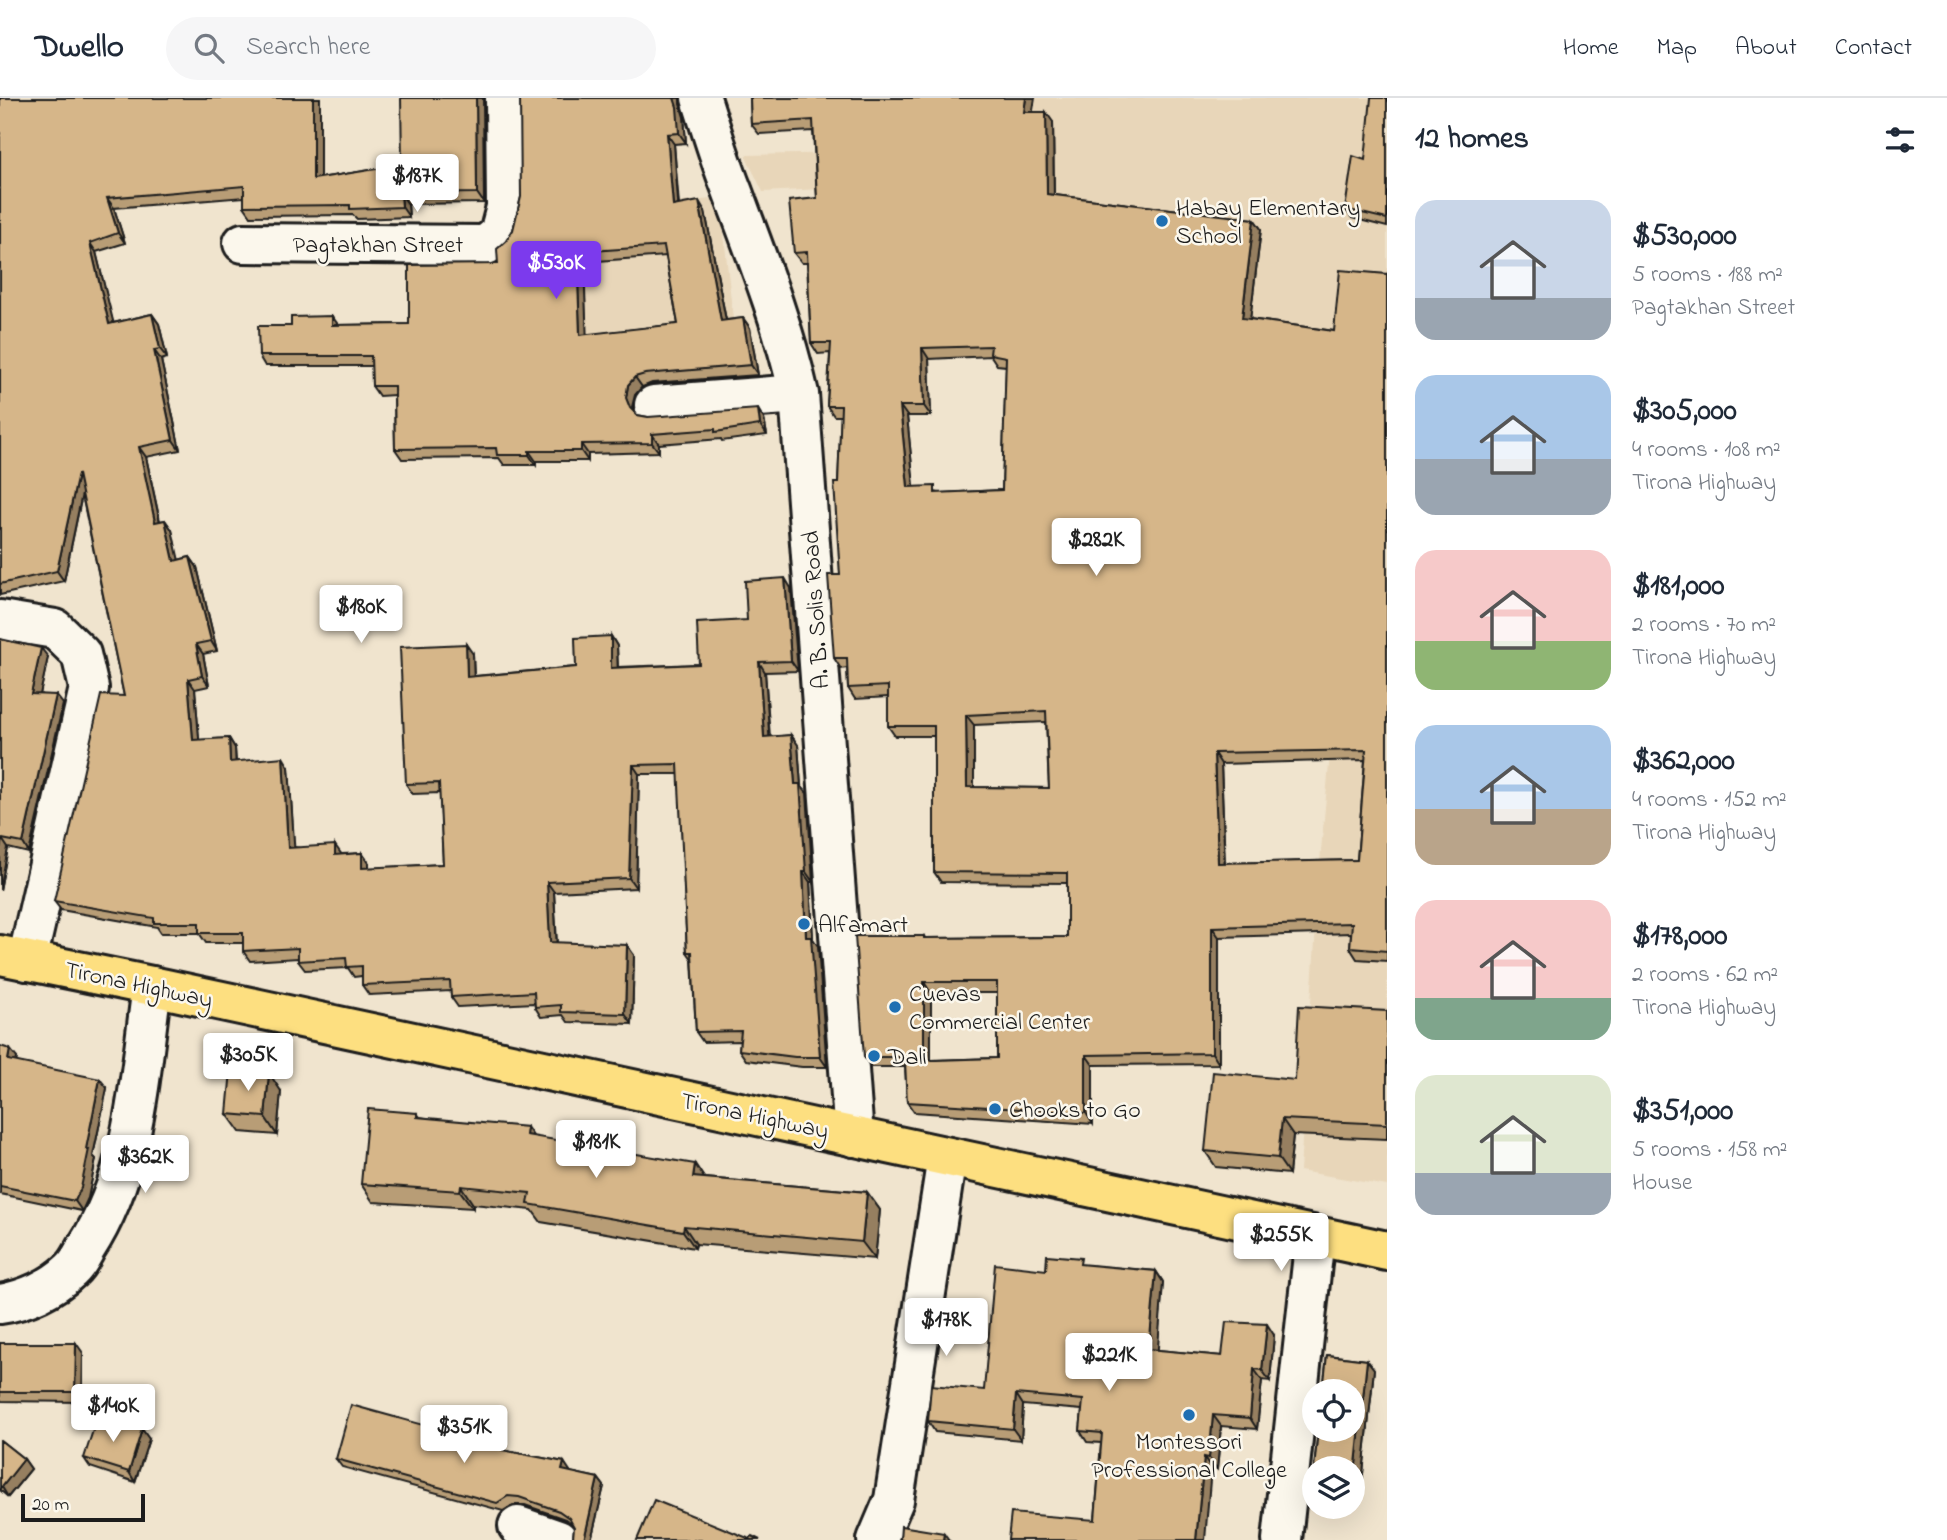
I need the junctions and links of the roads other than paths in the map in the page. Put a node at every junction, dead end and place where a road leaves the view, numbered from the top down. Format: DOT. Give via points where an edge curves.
graph roads {
  1 [pos="505,98"];
  2 [pos="701,98"];
  3 [pos="243,243"];
  4 [pos="799,394"];
  5 [pos="654,405"];
  6 [pos="0,620"];
  7 [pos="14,958"];
  8 [pos="152,986"];
  9 [pos="854,1137"];
  10 [pos="947,1157"];
  11 [pos="1315,1236"];
  12 [pos="1387,1251"];
  13 [pos="0,1304"];
  14 [pos="518,1526"];
  15 [pos="558,1540"];
  16 [pos="877,1540"];
  17 [pos="1282,1540"];
  1 -- 3 [label="street, Pagtakhan Street" via="506,207 499,234 486,245"];
  2 -- 4 [label="street, A. B. Solis Road" via="769,287"];
  4 -- 5 [label="street"];
  4 -- 9 [label="street, A. B. Solis Road"];
  6 -- 7 [label="street" via="55,629 81,654 89,688"];
  7 -- 8 [label="main road, Tirona Highway"];
  8 -- 9 [label="main road, Tirona Highway"];
  8 -- 13 [label="street" via="133,1118 118,1183 99,1228 73,1269 20,1301"];
  9 -- 10 [label="main road, Tirona Highway"];
  10 -- 11 [label="main road, Tirona Highway"];
  10 -- 16 [label="street" via="894,1500"];
  11 -- 12 [label="main road, Tirona Highway"];
  11 -- 17 [label="street"];
  14 -- 15 [label="street"];
}
